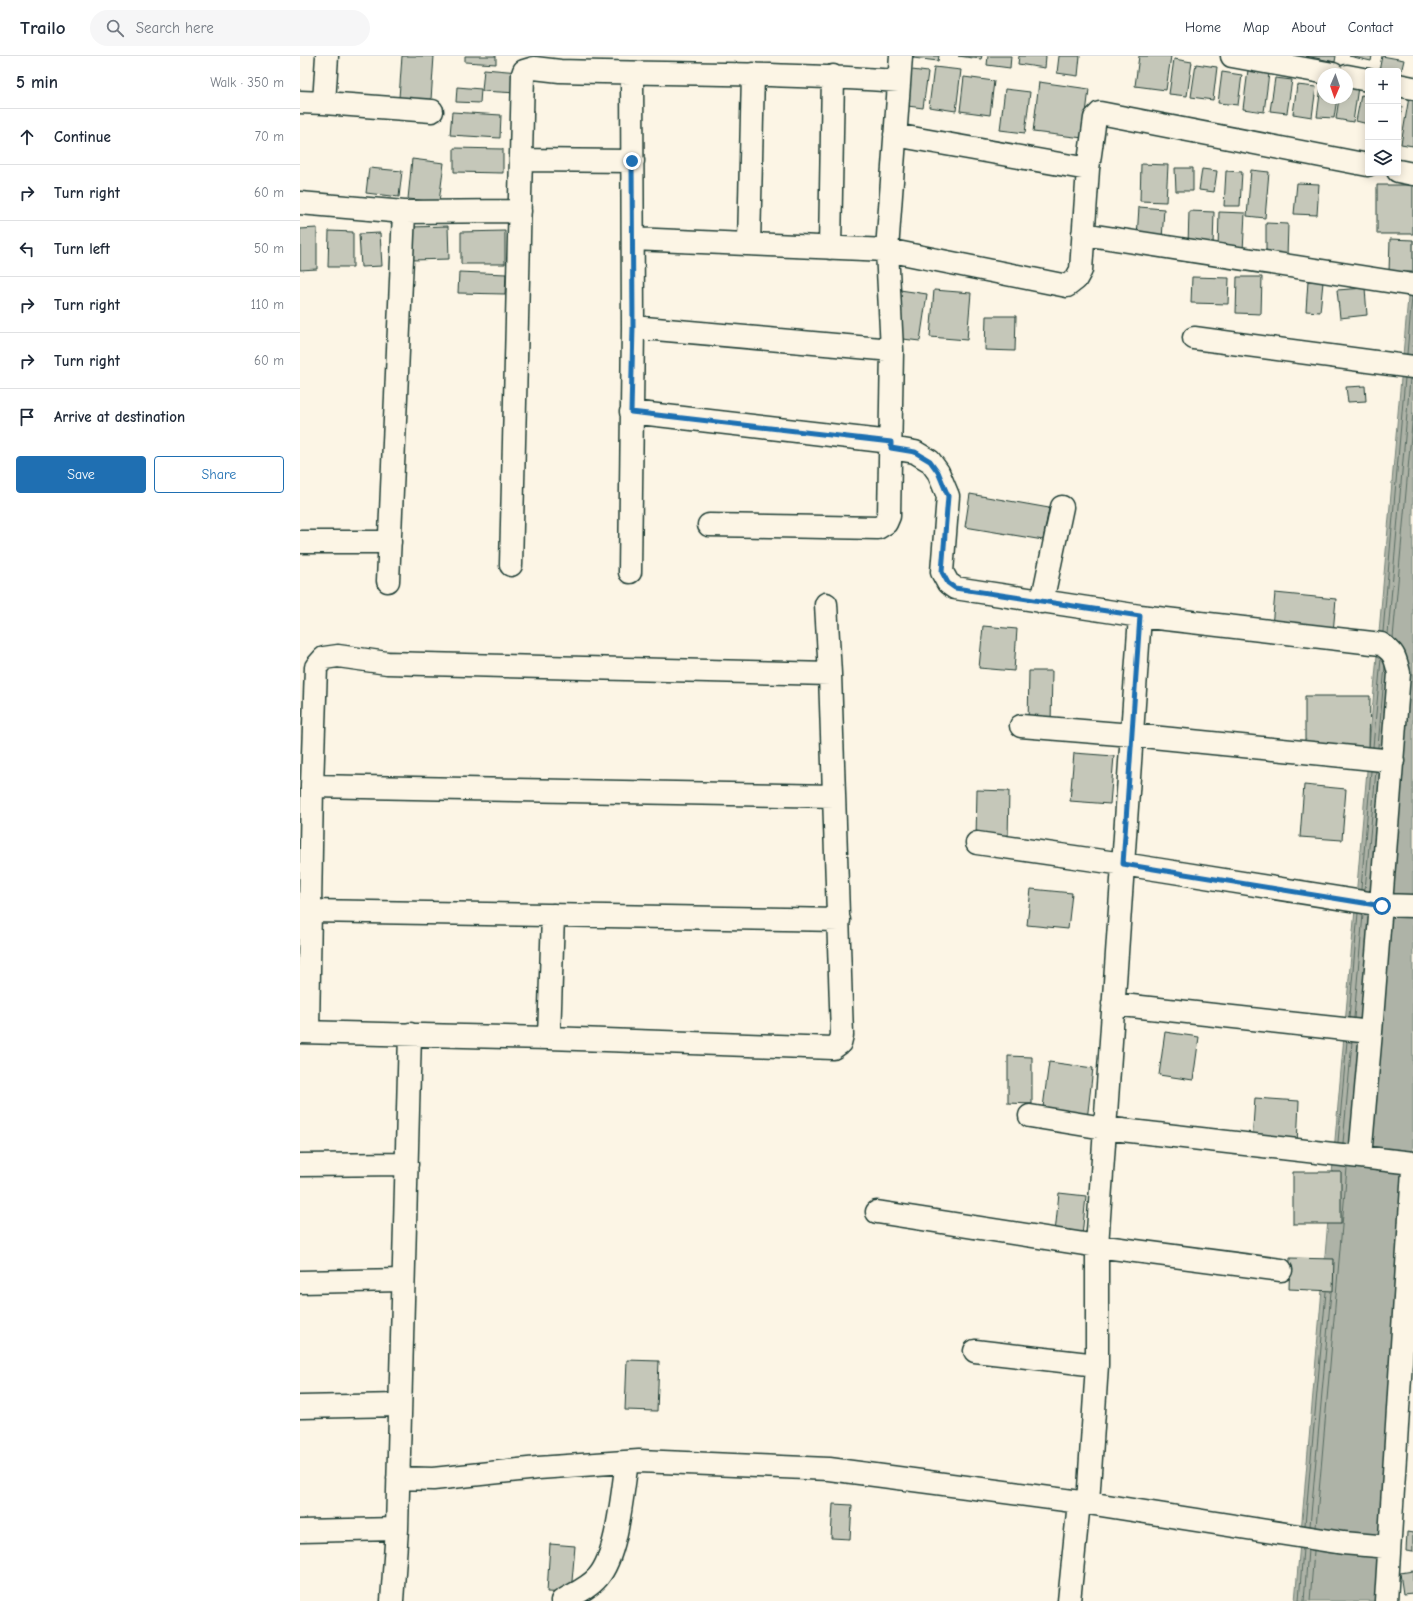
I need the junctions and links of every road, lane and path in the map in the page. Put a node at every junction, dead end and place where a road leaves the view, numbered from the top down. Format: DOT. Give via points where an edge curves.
graph roads {
  1 [pos="327,56"];
  2 [pos="901,56"];
  3 [pos="1232,56"];
  4 [pos="561,64"];
  5 [pos="1317,71"];
  6 [pos="632,73"];
  7 [pos="753,74"];
  8 [pos="832,76"];
  9 [pos="1353,77"];
  10 [pos="1365,79"];
  11 [pos="899,81"];
  12 [pos="1401,86"];
  13 [pos="1413,88"];
  14 [pos="300,102"];
  15 [pos="324,103"];
  16 [pos="432,111"];
  17 [pos="895,135"];
  18 [pos="521,160"];
  19 [pos="632,161"];
  20 [pos="1365,164"];
  21 [pos="1088,169"];
  22 [pos="1401,172"];
  23 [pos="1413,174"];
  24 [pos="300,203"];
  25 [pos="520,211"];
  26 [pos="404,212"];
  27 [pos="1083,234"];
  28 [pos="633,239"];
  29 [pos="749,244"];
  30 [pos="830,248"];
  31 [pos="887,250"];
  32 [pos="1413,285"];
  33 [pos="633,327"];
  34 [pos="1194,338"];
  35 [pos="892,350"];
  36 [pos="1413,367"];
  37 [pos="631,412"];
  38 [pos="891,445"];
  39 [pos="1062,507"];
  40 [pos="709,525"];
  41 [pos="300,542"];
  42 [pos="390,542"];
  43 [pos="511,565"];
  44 [pos="630,572"];
  45 [pos="388,581"];
  46 [pos="1042,602"];
  47 [pos="826,604"];
  48 [pos="1140,616"];
  49 [pos="830,674"];
  50 [pos="1021,726"];
  51 [pos="1132,735"];
  52 [pos="1393,761"];
  53 [pos="312,786"];
  54 [pos="834,796"];
  55 [pos="306,812"];
  56 [pos="977,844"];
  57 [pos="1123,864"];
  58 [pos="1384,905"];
  59 [pos="1413,906"];
  60 [pos="310,911"];
  61 [pos="553,915"];
  62 [pos="839,920"];
  63 [pos="1113,1004"];
  64 [pos="304,1032"];
  65 [pos="1371,1032"];
  66 [pos="410,1034"];
  67 [pos="549,1038"];
  68 [pos="1030,1116"];
  69 [pos="1104,1128"];
  70 [pos="1364,1157"];
  71 [pos="407,1164"];
  72 [pos="1410,1165"];
  73 [pos="300,1166"];
  74 [pos="877,1212"];
  75 [pos="1097,1246"];
  76 [pos="1281,1270"];
  77 [pos="404,1280"];
  78 [pos="300,1282"];
  79 [pos="975,1350"];
  80 [pos="1097,1365"];
  81 [pos="400,1405"];
  82 [pos="300,1407"];
  83 [pos="627,1462"];
  84 [pos="398,1478"];
  85 [pos="1083,1502"];
  86 [pos="397,1529"];
  87 [pos="300,1531"];
  88 [pos="1384,1546"];
  89 [pos="392,1601"];
  90 [pos="562,1601"];
  91 [pos="1069,1601"];
  92 [pos="1386,1601"];
  1 -- 15 [label="street"];
  2 -- 11 [label="street"];
  3 -- 5 [label="street"];
  4 -- 6 [label="street"];
  4 -- 18 [label="street" via="529,68 524,72"];
  6 -- 7 [label="street"];
  6 -- 19 [label="street"];
  7 -- 8 [label="street"];
  7 -- 29 [label="street"];
  8 -- 11 [label="street"];
  8 -- 30 [label="street"];
  9 -- 10 [label="street"];
  11 -- 17 [label="street"];
  12 -- 13 [label="street"];
  14 -- 15 [label="street"];
  15 -- 16 [label="street"];
  17 -- 21 [label="street"];
  17 -- 31 [label="street"];
  18 -- 19 [label="street"];
  18 -- 25 [label="street"];
  19 -- 28 [label="street"];
  20 -- 21 [label="street" via="1100,113 1094,118"];
  21 -- 27 [label="street"];
  22 -- 23 [label="street"];
  24 -- 26 [label="street"];
  25 -- 26 [label="street"];
  25 -- 43 [label="street"];
  26 -- 42 [label="street"];
  27 -- 31 [label="street" via="1081,270 1076,279 1067,286"];
  27 -- 32 [label="street"];
  28 -- 29 [label="street"];
  28 -- 33 [label="street"];
  29 -- 30 [label="street"];
  30 -- 31 [label="street"];
  31 -- 35 [label="street"];
  33 -- 35 [label="street"];
  33 -- 37 [label="street"];
  34 -- 36 [label="street"];
  35 -- 38 [label="street"];
  37 -- 38 [label="street"];
  37 -- 44 [label="street"];
  38 -- 40 [label="street" via="889,516 886,523 878,528"];
  38 -- 46 [label="street" via="915,452 930,461 938,472 948,496 942,572 948,583 955,588"];
  39 -- 46 [label="street"];
  41 -- 42 [label="street"];
  42 -- 45 [label="street"];
  46 -- 48 [label="street"];
  47 -- 49 [label="street"];
  48 -- 51 [label="street"];
  48 -- 52 [label="street" via="1381,644 1392,651 1399,673"];
  49 -- 53 [label="street" via="387,663 338,656 324,658 316,667"];
  49 -- 54 [label="street"];
  50 -- 51 [label="street"];
  51 -- 52 [label="street"];
  51 -- 57 [label="street"];
  52 -- 58 [label="street"];
  53 -- 54 [label="street"];
  53 -- 55 [label="street"];
  54 -- 62 [label="street"];
  55 -- 60 [label="street"];
  56 -- 57 [label="street"];
  57 -- 58 [label="street"];
  57 -- 63 [label="street"];
  58 -- 59 [label="street"];
  58 -- 65 [label="street"];
  60 -- 61 [label="street"];
  60 -- 64 [label="street"];
  61 -- 62 [label="street"];
  61 -- 67 [label="street"];
  62 -- 67 [label="street" via="842,1035 840,1043 833,1048"];
  63 -- 65 [label="street"];
  63 -- 69 [label="street"];
  64 -- 66 [label="street"];
  65 -- 70 [label="street"];
  66 -- 67 [label="street"];
  66 -- 71 [label="street"];
  68 -- 69 [label="street"];
  69 -- 70 [label="street"];
  69 -- 75 [label="street"];
  70 -- 72 [label="street"];
  71 -- 73 [label="street"];
  71 -- 77 [label="street"];
  72 -- 88 [label="street"];
  74 -- 75 [label="street"];
  75 -- 76 [label="street"];
  75 -- 80 [label="street"];
  77 -- 78 [label="street"];
  77 -- 81 [label="street"];
  79 -- 80 [label="street"];
  80 -- 85 [label="street"];
  81 -- 82 [label="street"];
  81 -- 84 [label="street"];
  83 -- 84 [label="street" via="433,1479"];
  83 -- 85 [label="street" via="829,1469"];
  83 -- 90 [label="street" via="611,1556 598,1578"];
  84 -- 86 [label="street"];
  85 -- 88 [label="street" via="1343,1543"];
  85 -- 91 [label="street"];
  86 -- 87 [label="street"];
  86 -- 89 [label="street"];
  88 -- 92 [label="street"];
}
